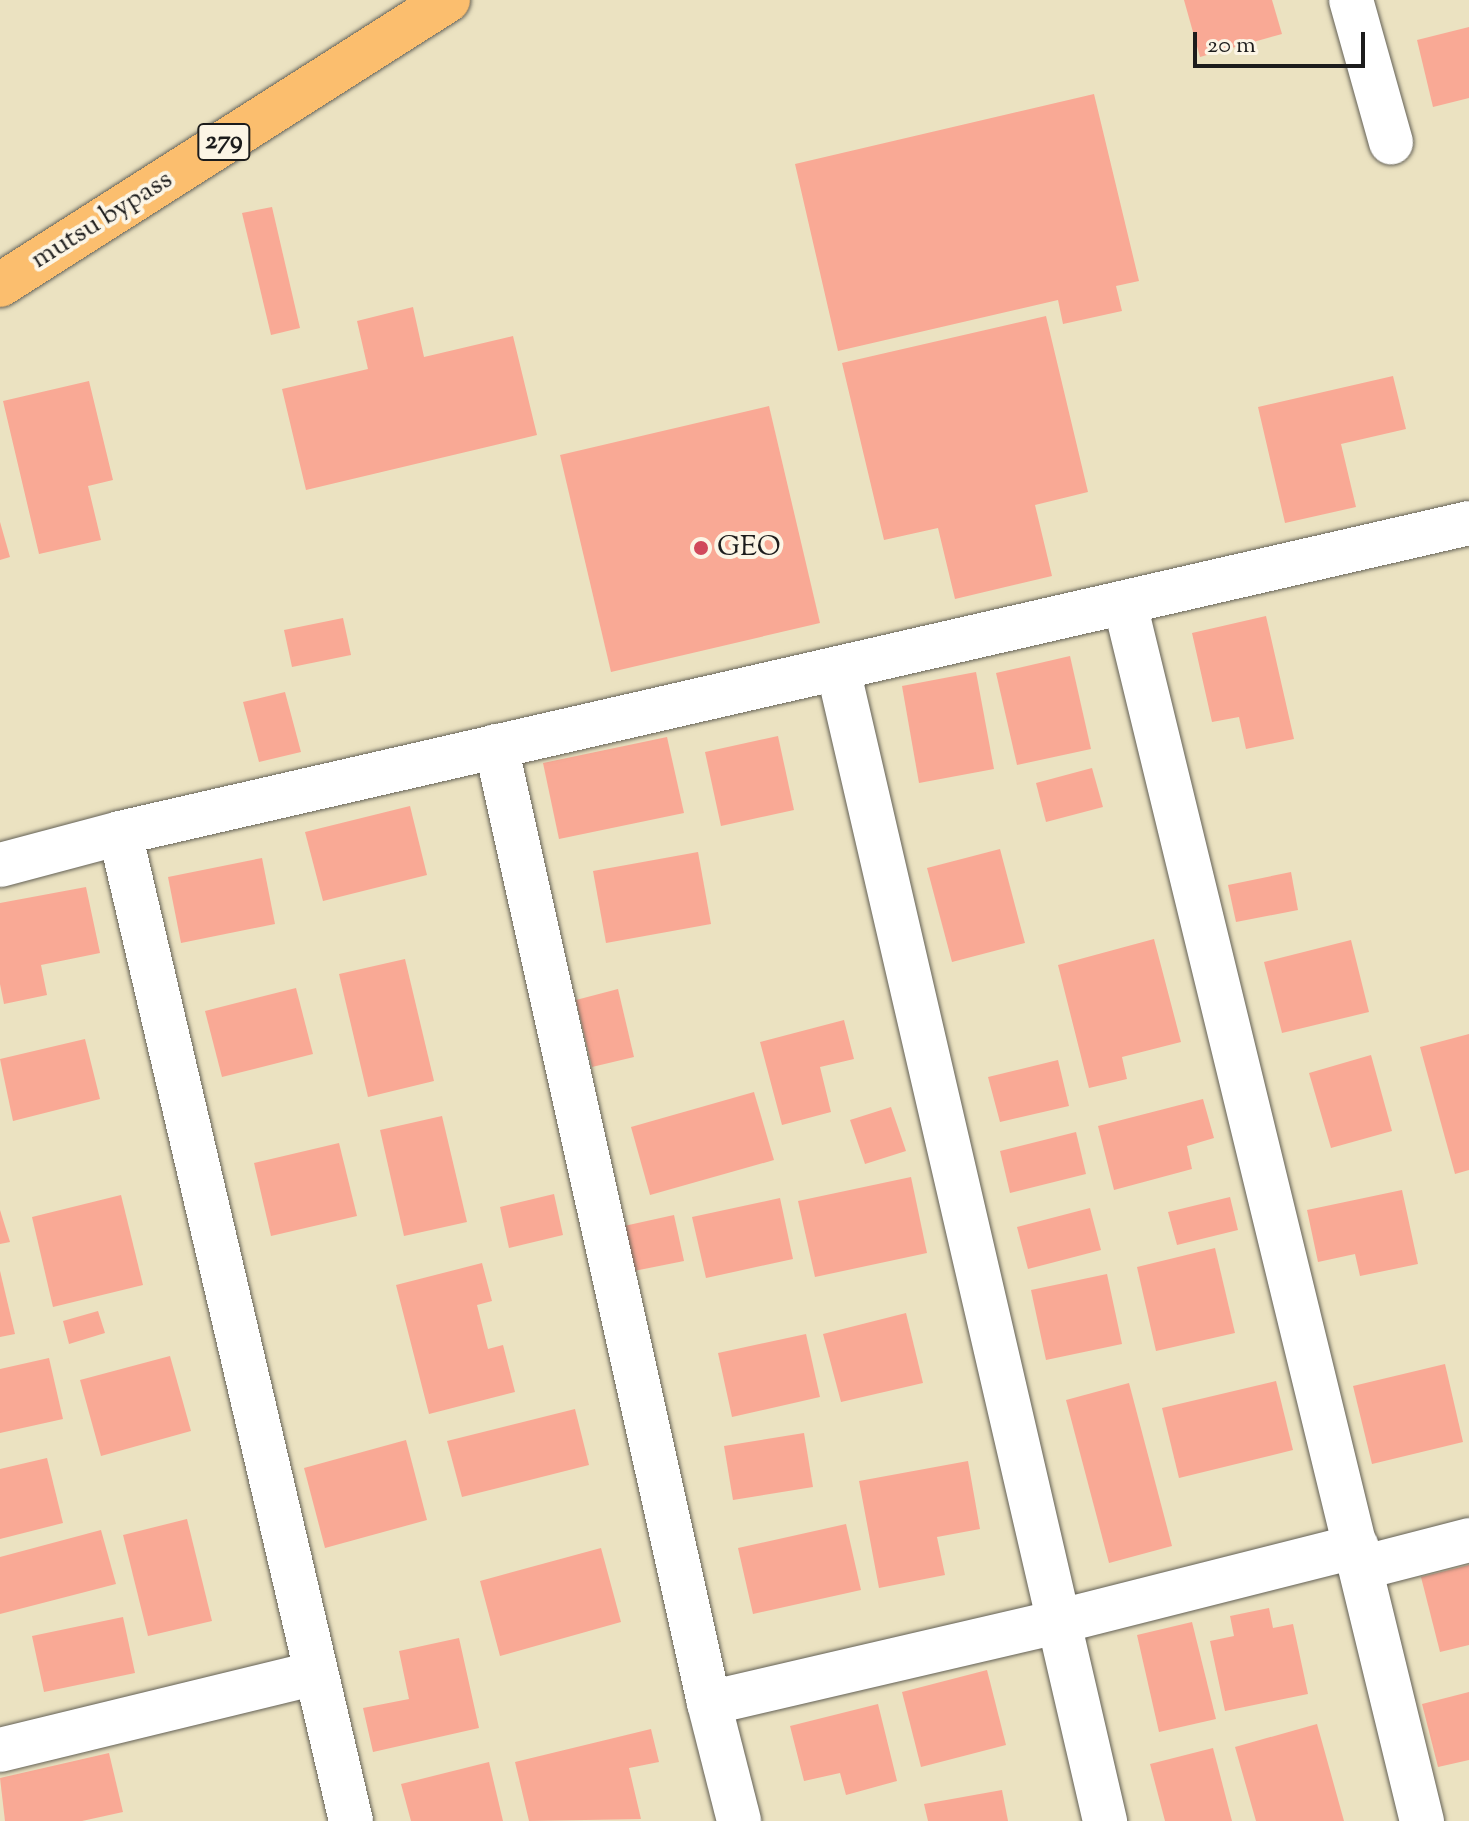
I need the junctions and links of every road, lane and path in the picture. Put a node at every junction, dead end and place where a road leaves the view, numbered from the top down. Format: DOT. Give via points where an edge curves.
graph roads {
  1 [pos="448,0"];
  2 [pos="1351,0"];
  3 [pos="1391,142"];
  4 [pos="0,285"];
  5 [pos="1469,523"];
  6 [pos="1125,604"];
  7 [pos="838,669"];
  8 [pos="496,746"];
  9 [pos="120,833"];
  10 [pos="0,865"];
  11 [pos="1469,1540"];
  12 [pos="1359,1557"];
  13 [pos="1057,1622"];
  14 [pos="315,1673"];
  15 [pos="709,1703"];
  16 [pos="0,1750"];
  17 [pos="351,1821"];
  18 [pos="739,1821"];
  19 [pos="1105,1821"];
  20 [pos="1422,1821"];
  1 -- 4 [label="highway, mutsu bypass / 279"];
  2 -- 3 [label="street"];
  5 -- 6 [label="street"];
  6 -- 7 [label="street"];
  6 -- 12 [label="street"];
  7 -- 8 [label="street"];
  7 -- 13 [label="street"];
  8 -- 9 [label="street"];
  8 -- 15 [label="street"];
  9 -- 10 [label="street"];
  9 -- 14 [label="street"];
  11 -- 12 [label="street"];
  12 -- 13 [label="street"];
  12 -- 20 [label="street"];
  13 -- 15 [label="street"];
  13 -- 19 [label="street"];
  14 -- 16 [label="street"];
  14 -- 17 [label="street"];
  15 -- 18 [label="street"];
}
